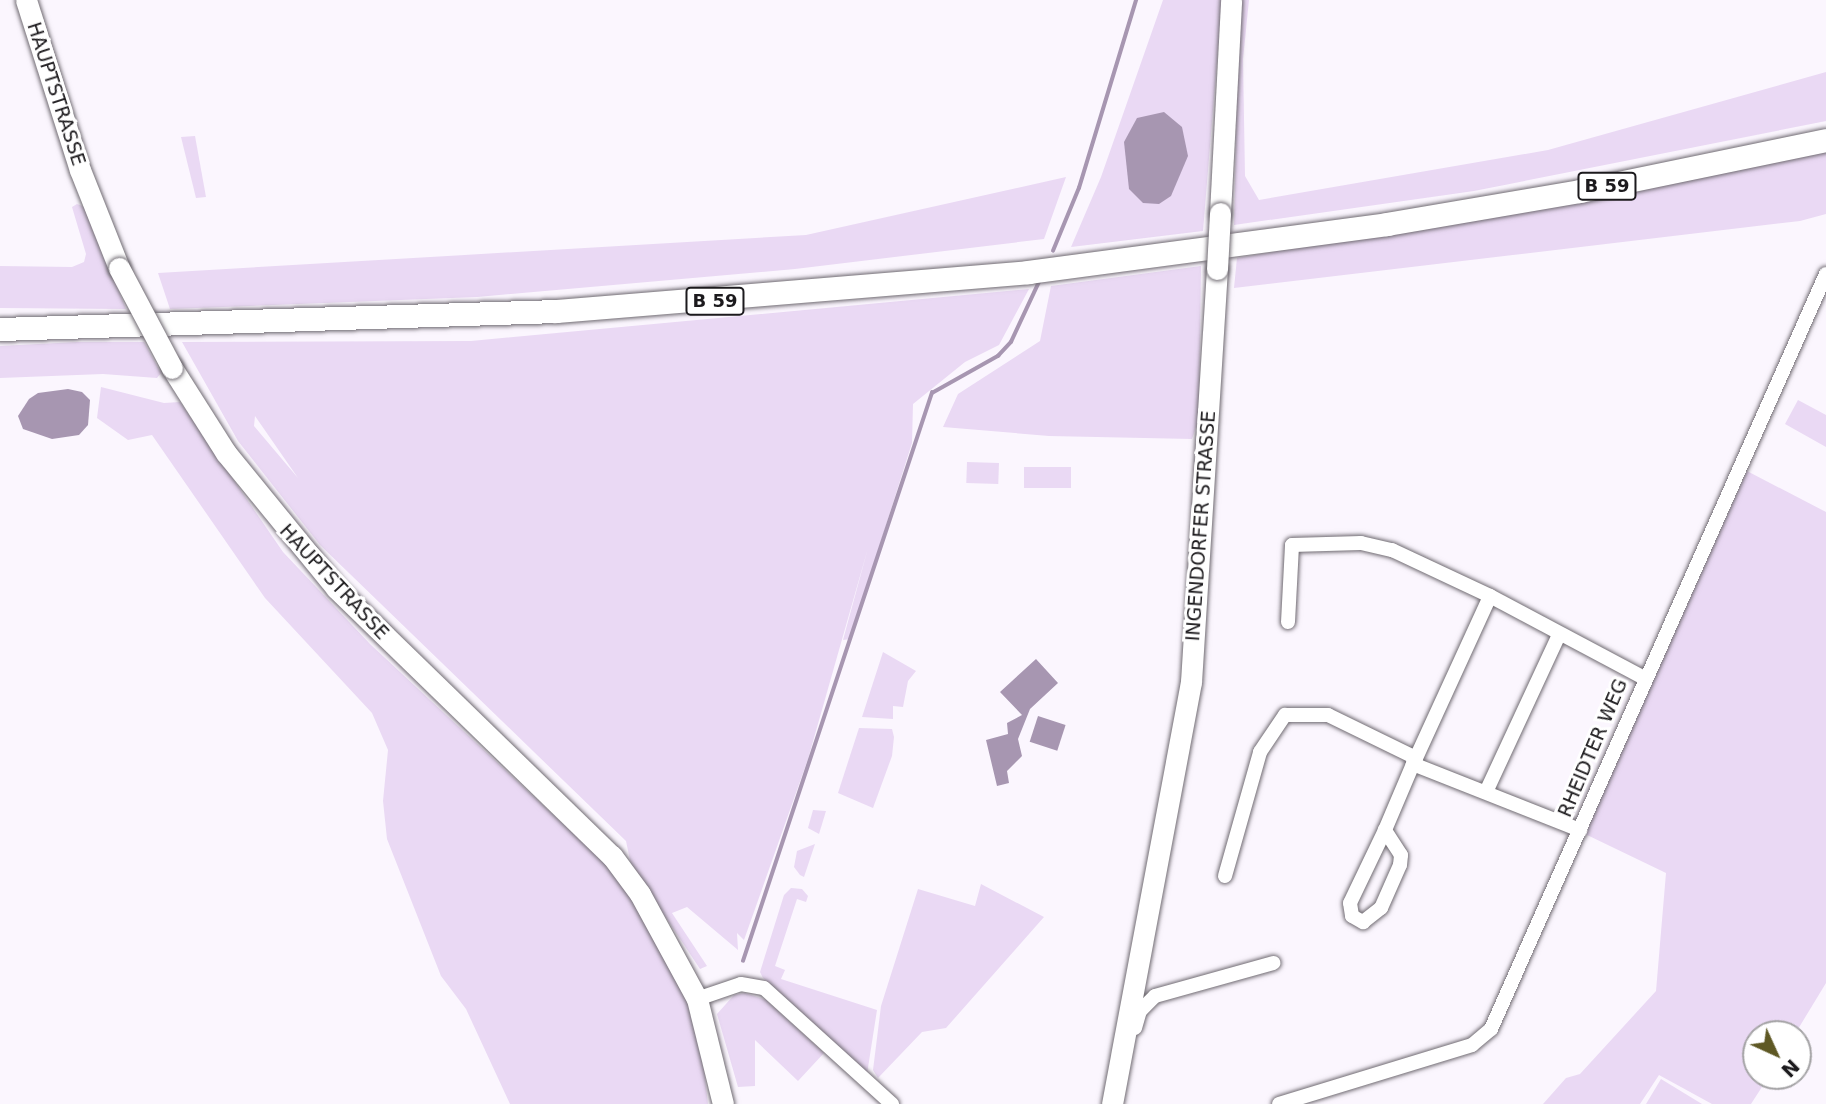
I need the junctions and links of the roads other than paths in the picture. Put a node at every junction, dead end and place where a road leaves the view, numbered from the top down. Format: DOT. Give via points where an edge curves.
graph roads {
  1 [pos="26,0"];
  2 [pos="1231,0"];
  3 [pos="1826,140"];
  4 [pos="1826,274"];
  5 [pos="0,329"];
  6 [pos="1490,596"];
  7 [pos="1288,622"];
  8 [pos="1559,635"];
  9 [pos="1644,678"];
  10 [pos="1415,761"];
  11 [pos="1486,792"];
  12 [pos="1385,830"];
  13 [pos="1580,830"];
  14 [pos="1225,876"];
  15 [pos="1273,963"];
  16 [pos="697,999"];
  17 [pos="1119,1046"];
  18 [pos="723,1104"];
  19 [pos="892,1104"];
  20 [pos="1112,1104"];
  21 [pos="1279,1104"];
  1 -- 16 [label="street, HAUPTSTRASSE, bridge" via="80,170 119,268 172,369 226,453 336,589 612,856 640,894"];
  2 -- 17 [label="street, INGENDORFER STRASSE, bridge" via="1191,682"];
  3 -- 5 [label="main road, B 59" via="1503,204 1256,244 1028,272 556,311"];
  4 -- 9 [label="street, RHEIDTER WEG"];
  6 -- 7 [label="street" via="1392,550 1361,543 1292,545"];
  6 -- 8 [label="street"];
  6 -- 10 [label="street"];
  8 -- 9 [label="street"];
  8 -- 11 [label="street"];
  9 -- 13 [label="street, RHEIDTER WEG"];
  10 -- 11 [label="street"];
  10 -- 12 [label="street"];
  10 -- 14 [label="street" via="1328,715 1285,715 1260,752"];
  11 -- 13 [label="street"];
  12 -- 12 [label="street" via="1401,855 1400,865 1381,908 1363,922 1352,916 1350,904"];
  13 -- 21 [label="street, RHEIDTER WEG" via="1482,1040"];
  15 -- 17 [label="street" via="1155,996 1140,1012 1132,1043"];
  16 -- 18 [label="street, HAUPTSTRASSE"];
  16 -- 19 [label="street" via="741,984 764,988"];
  17 -- 20 [label="street, INGENDORFER STRASSE"];
}
